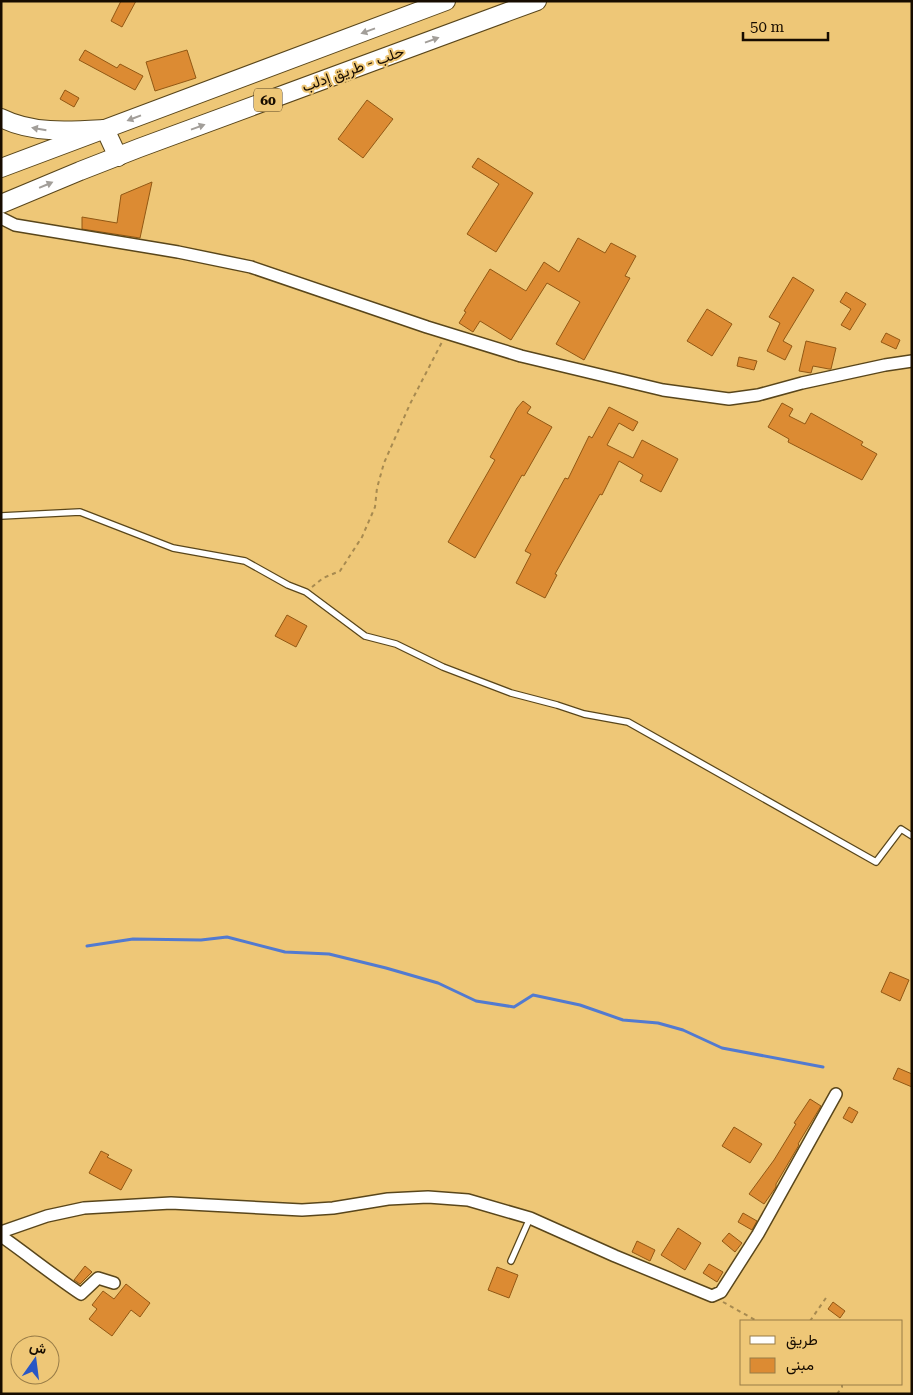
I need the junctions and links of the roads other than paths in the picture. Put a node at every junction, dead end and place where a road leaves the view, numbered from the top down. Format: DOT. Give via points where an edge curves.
graph roads {
  1 [pos="446,1"];
  2 [pos="537,1"];
  3 [pos="1,118"];
  4 [pos="105,129"];
  5 [pos="118,157"];
  6 [pos="1,168"];
  7 [pos="1,204"];
  8 [pos="1,218"];
  9 [pos="912,361"];
  10 [pos="1,516"];
  11 [pos="912,836"];
  12 [pos="836,1094"];
  13 [pos="530,1218"];
  14 [pos="1,1232"];
  15 [pos="1,1236"];
  16 [pos="511,1261"];
  17 [pos="114,1284"];
  1 -- 4 [label="main road, حلب - طريق إدلب / 60, one-way"];
  5 -- 2 [label="main road, حلب - طريق إدلب / 60, one-way"];
  4 -- 3 [label="main road, one-way" via="44,130"];
  4 -- 5 [label="main road"];
  4 -- 6 [label="main road, حلب - طريق إدلب / 60"];
  7 -- 5 [label="main road, حلب - طريق إدلب / 60, one-way"];
  8 -- 9 [label="street" via="15,225 251,267 521,356 664,390 729,399"];
  10 -- 11 [label="lane" via="80,512 173,548 245,562 306,592 365,636 396,644 443,667 512,693 584,714 628,722 876,862 901,829"];
  12 -- 13 [label="street" via="758,1234 721,1292 712,1296"];
  13 -- 14 [label="street" via="468,1200 428,1196 302,1210 171,1203 84,1208 47,1216"];
  13 -- 16 [label="lane"];
  15 -- 17 [label="street" via="81,1294 98,1278"];
}
